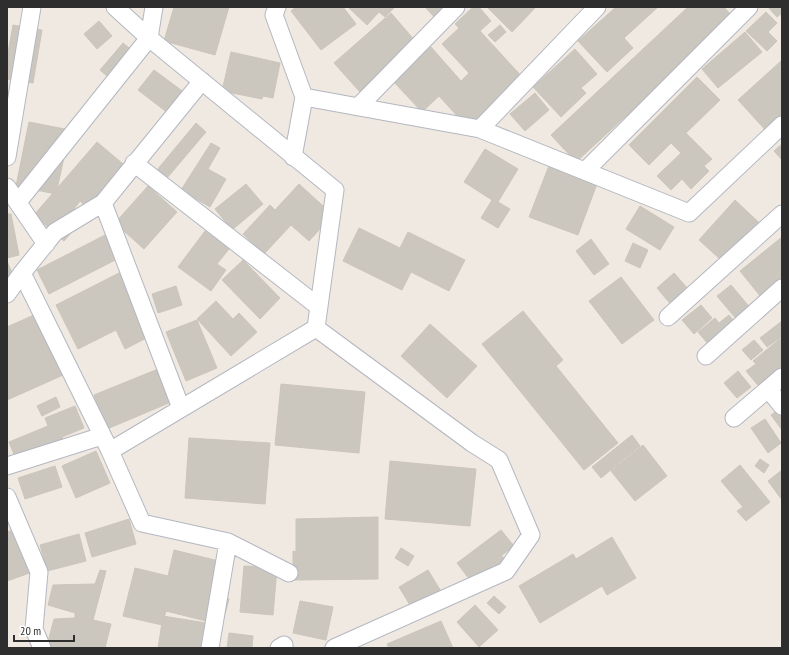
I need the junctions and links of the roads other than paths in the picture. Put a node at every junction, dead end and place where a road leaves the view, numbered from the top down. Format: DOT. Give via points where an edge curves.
graph roads {
  1 [pos="32,7"];
  2 [pos="115,7"];
  3 [pos="154,7"];
  4 [pos="277,7"];
  5 [pos="456,7"];
  6 [pos="597,7"];
  7 [pos="749,7"];
  8 [pos="149,38"];
  9 [pos="202,81"];
  10 [pos="304,97"];
  11 [pos="358,107"];
  12 [pos="782,125"];
  13 [pos="480,129"];
  14 [pos="7,157"];
  15 [pos="293,157"];
  16 [pos="134,163"];
  17 [pos="585,171"];
  18 [pos="7,187"];
  19 [pos="18,202"];
  20 [pos="102,203"];
  21 [pos="782,214"];
  22 [pos="46,244"];
  23 [pos="22,273"];
  24 [pos="782,288"];
  25 [pos="7,294"];
  26 [pos="319,307"];
  27 [pos="668,317"];
  28 [pos="316,328"];
  29 [pos="706,356"];
  30 [pos="782,377"];
  31 [pos="768,389"];
  32 [pos="782,406"];
  33 [pos="181,408"];
  34 [pos="734,418"];
  35 [pos="106,443"];
  36 [pos="7,466"];
  37 [pos="7,497"];
  38 [pos="228,542"];
  39 [pos="289,573"];
  40 [pos="42,648"];
  41 [pos="210,648"];
  42 [pos="334,648"];
  1 -- 14 [label="street"];
  2 -- 8 [label="street"];
  3 -- 8 [label="street"];
  4 -- 10 [label="street" via="274,15"];
  5 -- 11 [label="street"];
  6 -- 13 [label="street"];
  7 -- 17 [label="street"];
  8 -- 9 [label="street"];
  8 -- 19 [label="street"];
  9 -- 15 [label="street"];
  9 -- 16 [label="street"];
  10 -- 11 [label="street"];
  10 -- 15 [label="street"];
  11 -- 13 [label="street"];
  12 -- 17 [label="street" via="689,213"];
  13 -- 17 [label="street"];
  15 -- 26 [label="street" via="335,190"];
  16 -- 20 [label="street"];
  16 -- 26 [label="street"];
  18 -- 19 [label="street"];
  19 -- 22 [label="street"];
  20 -- 22 [label="street" via="55,232"];
  20 -- 33 [label="street"];
  21 -- 27 [label="street"];
  22 -- 23 [label="street"];
  23 -- 25 [label="street"];
  23 -- 35 [label="street"];
  24 -- 29 [label="street"];
  26 -- 28 [label="street"];
  28 -- 33 [label="street"];
  28 -- 42 [label="street" via="472,443 499,460 531,535 506,571"];
  30 -- 31 [label="street"];
  31 -- 32 [label="street"];
  31 -- 34 [label="street"];
  33 -- 35 [label="street"];
  35 -- 36 [label="street"];
  35 -- 38 [label="street" via="142,523"];
  37 -- 40 [label="street" via="39,572 34,629"];
  38 -- 39 [label="street"];
  38 -- 41 [label="street"];
}
